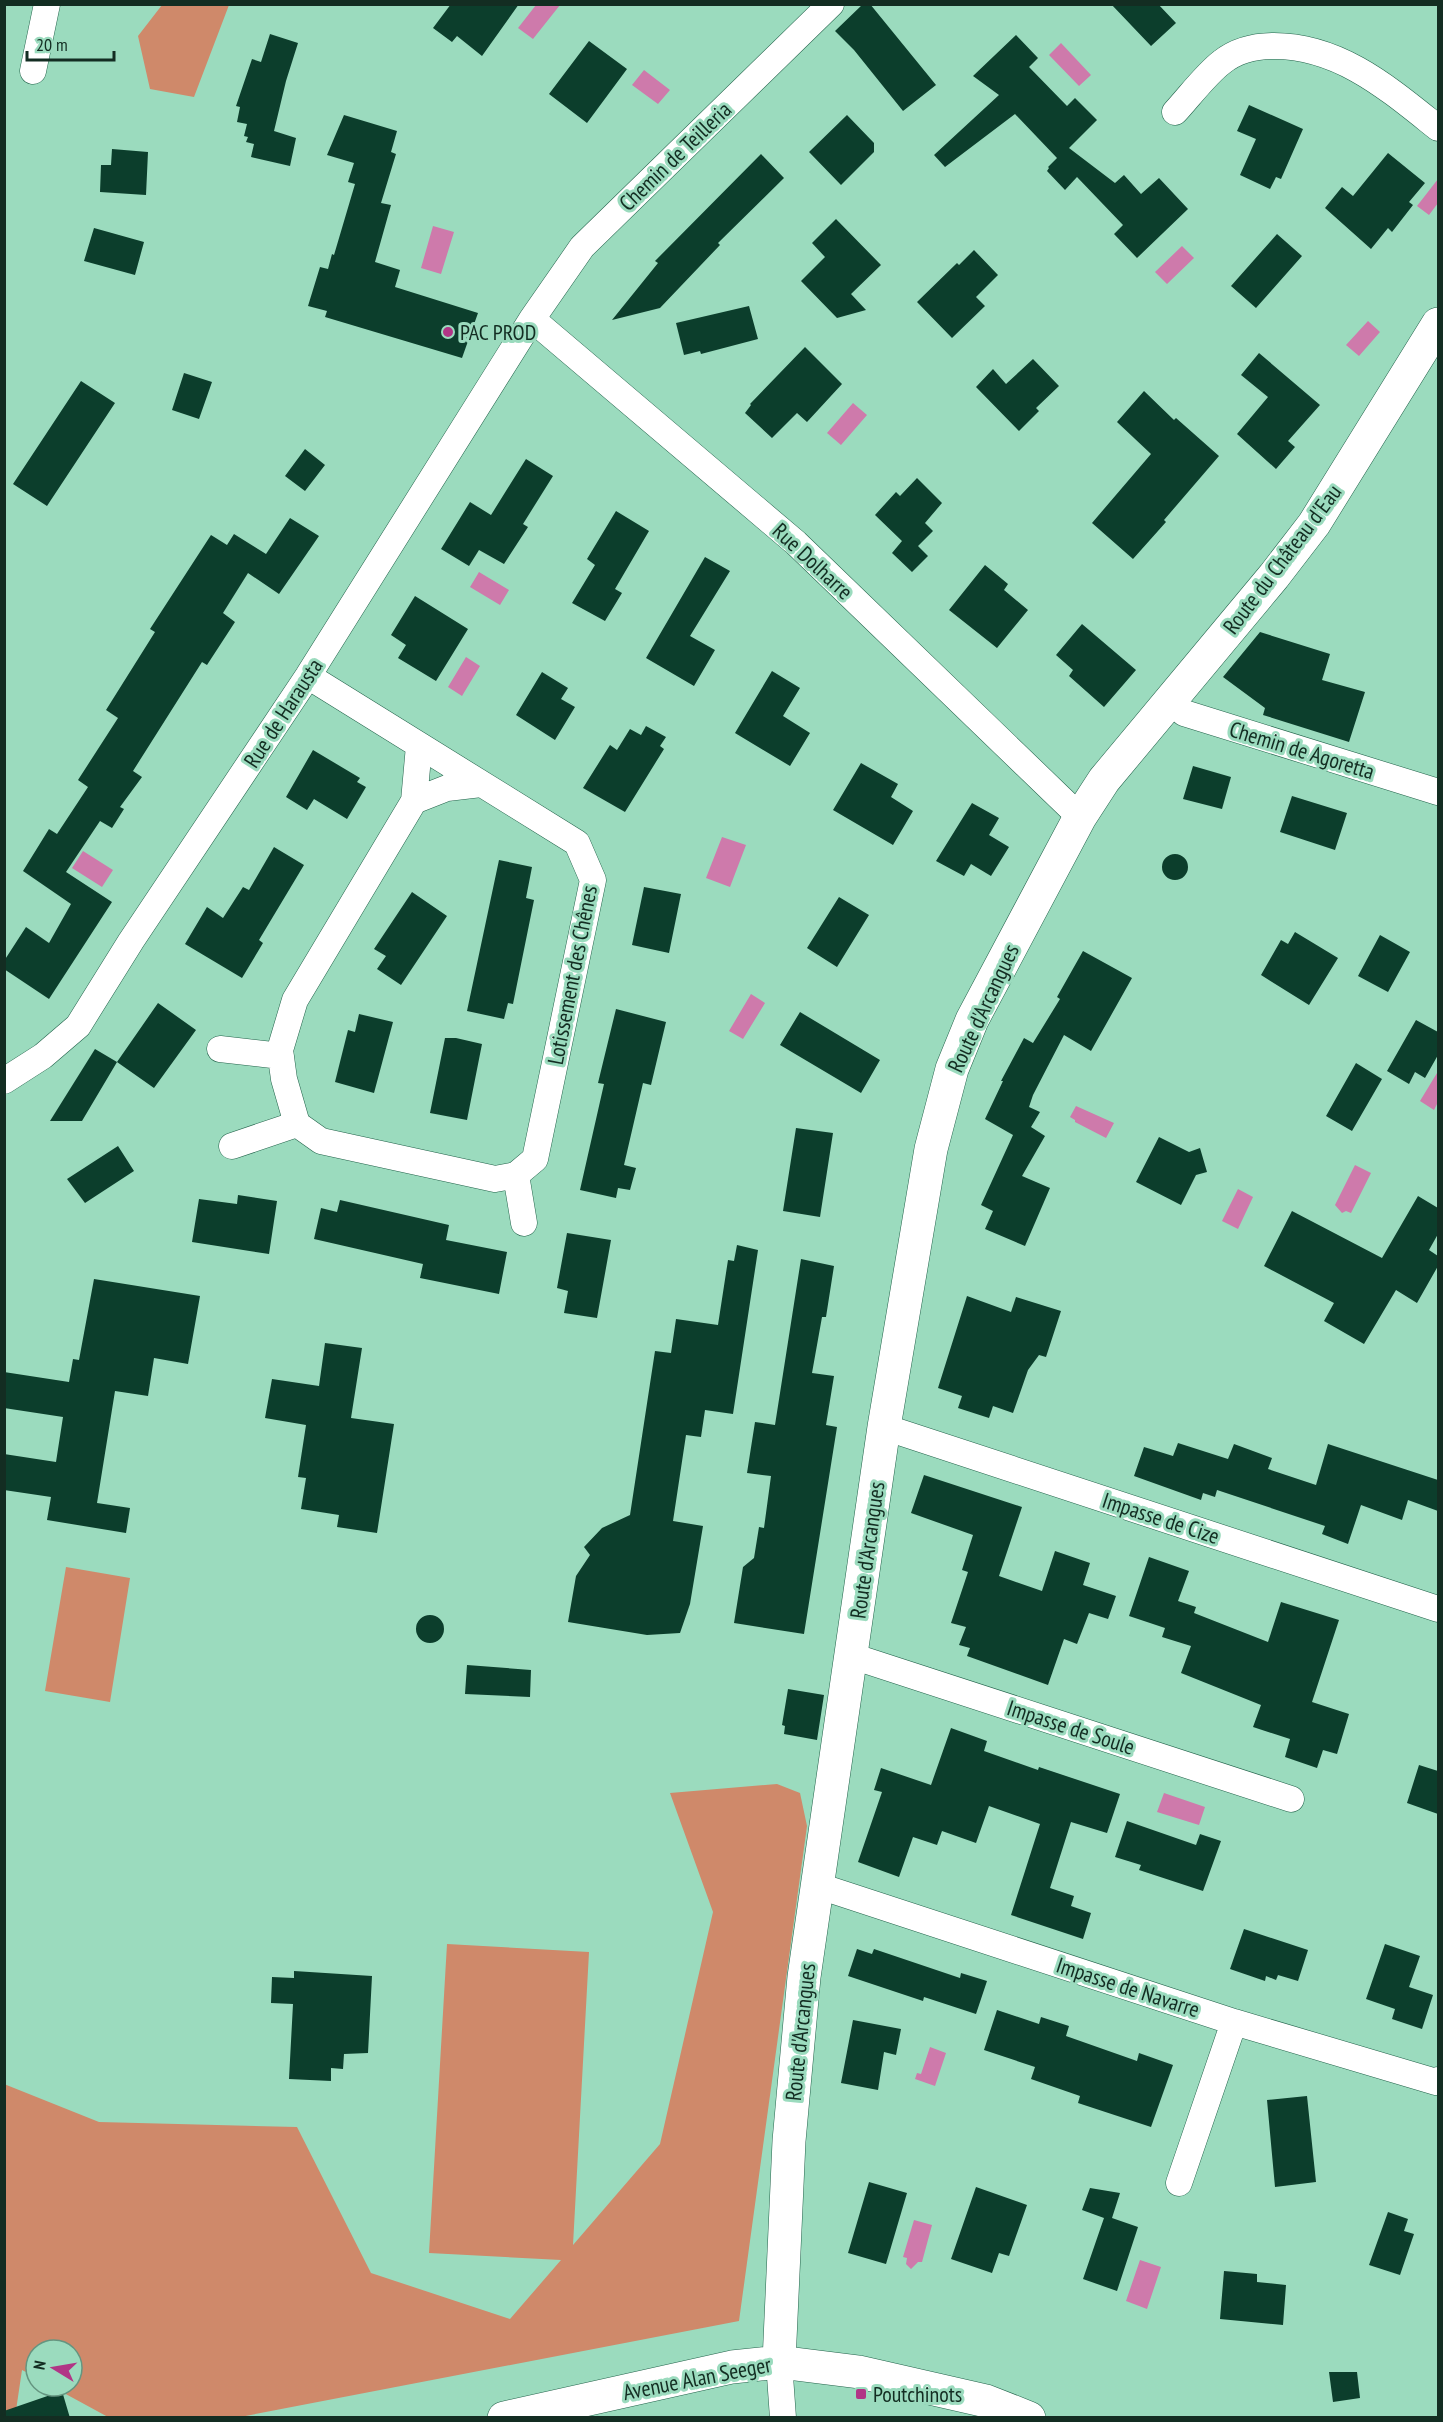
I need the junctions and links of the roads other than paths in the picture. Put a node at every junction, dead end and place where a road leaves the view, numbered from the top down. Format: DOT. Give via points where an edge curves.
graph roads {
  1 [pos="47,4"];
  2 [pos="831,4"];
  3 [pos="33,71"];
  4 [pos="1175,112"];
  5 [pos="1438,128"];
  6 [pos="532,319"];
  7 [pos="1438,324"];
  8 [pos="308,676"];
  9 [pos="1170,700"];
  10 [pos="419,746"];
  11 [pos="1104,780"];
  12 [pos="481,784"];
  13 [pos="1438,792"];
  14 [pos="414,801"];
  15 [pos="1080,817"];
  16 [pos="220,1048"];
  17 [pos="281,1056"];
  18 [pos="4,1081"];
  19 [pos="297,1124"];
  20 [pos="232,1146"];
  21 [pos="516,1175"];
  22 [pos="524,1223"];
  23 [pos="884,1428"];
  24 [pos="1438,1609"];
  25 [pos="852,1656"];
  26 [pos="1291,1799"];
  27 [pos="819,1886"];
  28 [pos="1234,2022"];
  29 [pos="1438,2080"];
  30 [pos="1179,2183"];
  31 [pos="779,2362"];
  32 [pos="504,2418"];
  33 [pos="783,2418"];
  34 [pos="1029,2418"];
  1 -- 3 [label="street"];
  2 -- 6 [label="street, Chemin de Teilleria" via="582,247"];
  4 -- 5 [label="street" via="1222,62 1255,46 1295,46 1334,56 1377,80"];
  6 -- 8 [label="street, Rue de Harausta"];
  6 -- 15 [label="street, Rue Dolharre" via="796,543"];
  7 -- 9 [label="street, Route du Château d'Eau" via="1314,524"];
  8 -- 10 [label="street, Lotissement des Chênes"];
  8 -- 18 [label="street, Rue de Harausta" via="78,1026 43,1056"];
  9 -- 11 [label="street, Route du Château d'Eau"];
  9 -- 13 [label="street, Chemin de Agoretta" via="1184,713"];
  10 -- 12 [label="street, Lotissement des Chênes"];
  10 -- 14 [label="street"];
  11 -- 15 [label="street, Route d'Arcangues"];
  12 -- 14 [label="street" via="447,788"];
  12 -- 21 [label="street, Lotissement des Chênes" via="577,843 593,880 535,1159"];
  14 -- 17 [label="street" via="295,999"];
  15 -- 23 [label="street, Route d'Arcangues" via="972,1020 951,1069 931,1149"];
  16 -- 17 [label="street"];
  17 -- 19 [label="street"];
  19 -- 20 [label="street"];
  19 -- 21 [label="street" via="321,1141 495,1179"];
  21 -- 22 [label="street"];
  23 -- 24 [label="street, Impasse de Cize"];
  23 -- 25 [label="street, Route d'Arcangues"];
  25 -- 26 [label="street, Impasse de Soule"];
  25 -- 27 [label="street, Route d'Arcangues"];
  27 -- 28 [label="street, Impasse de Navarre"];
  27 -- 31 [label="street, Route d'Arcangues" via="804,1977 789,2141"];
  28 -- 29 [label="street, Impasse de Navarre"];
  28 -- 30 [label="street"];
  31 -- 32 [label="street, Avenue Alan Seeger" via="732,2367"];
  31 -- 33 [label="street"];
  31 -- 34 [label="street, Avenue Alan Seeger" via="859,2372 986,2401"];
}
